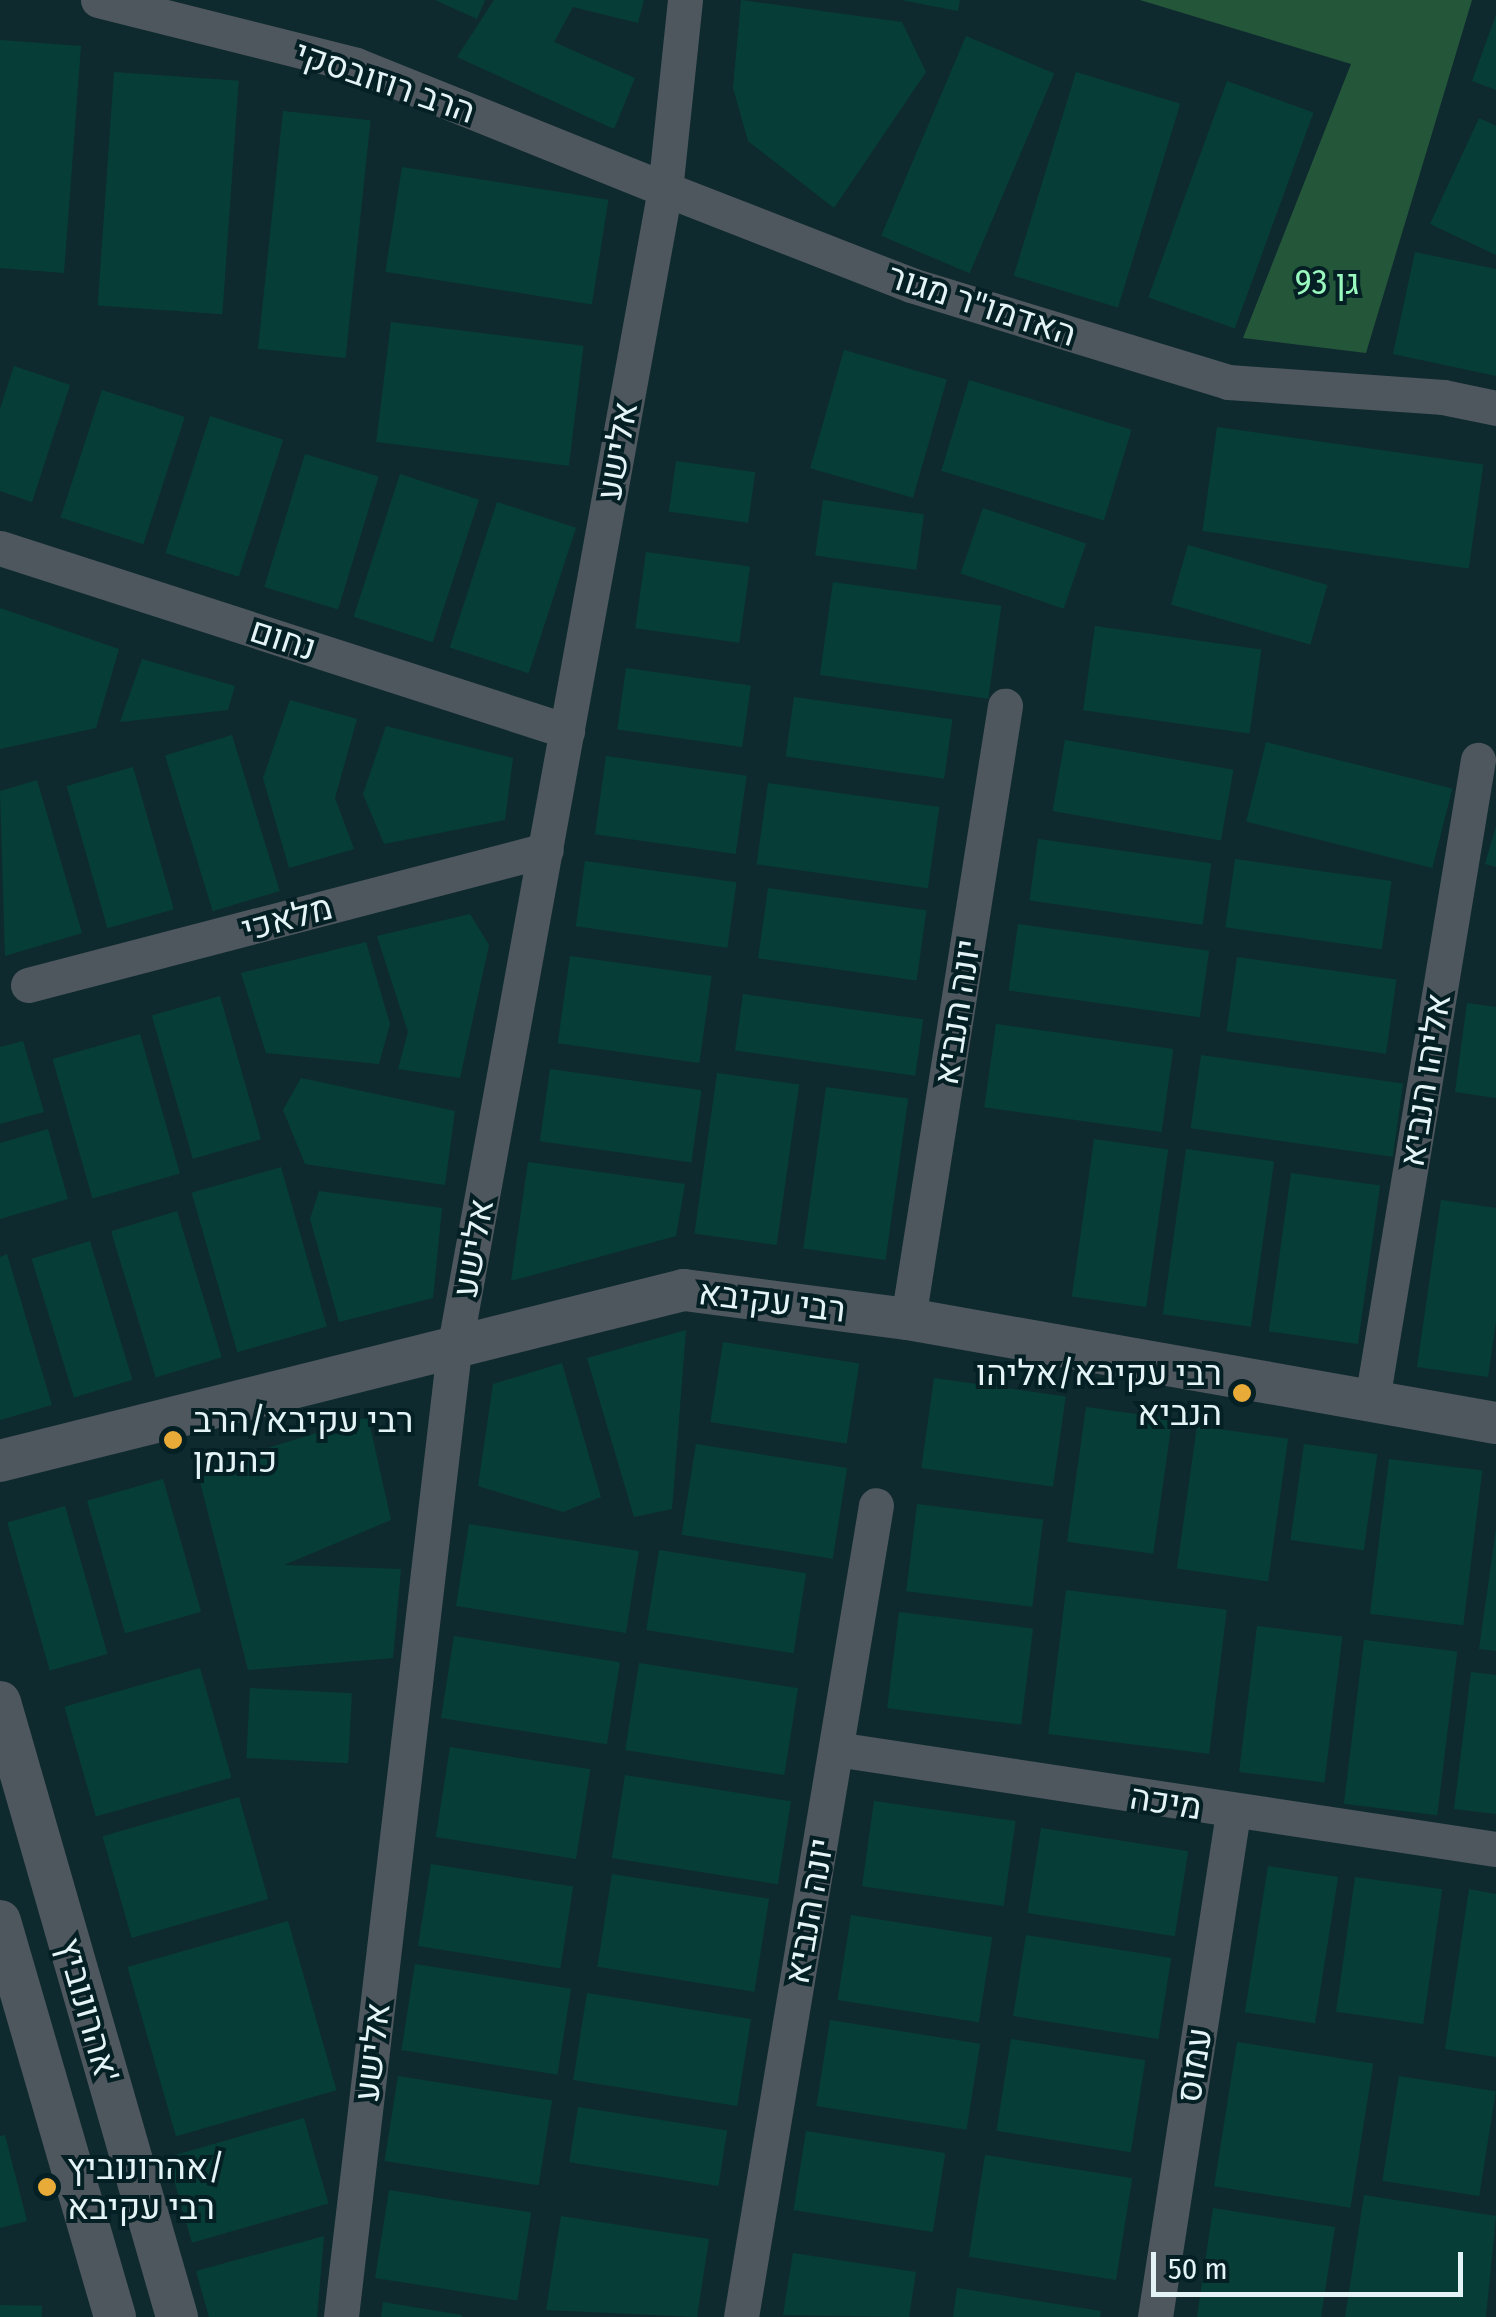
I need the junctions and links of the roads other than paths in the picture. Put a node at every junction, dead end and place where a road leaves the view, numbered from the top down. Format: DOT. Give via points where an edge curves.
graph roads {
  1 [pos="98,0"];
  2 [pos="685,0"];
  3 [pos="664,189"];
  4 [pos="1496,408"];
  5 [pos="0,548"];
  6 [pos="1005,706"];
  7 [pos="567,731"];
  8 [pos="1478,760"];
  9 [pos="546,850"];
  10 [pos="28,985"];
  11 [pos="908,1319"];
  12 [pos="454,1350"];
  13 [pos="1372,1400"];
  14 [pos="1496,1423"];
  15 [pos="0,1460"];
  16 [pos="876,1505"];
  17 [pos="0,1702"];
  18 [pos="836,1748"];
  19 [pos="1234,1813"];
  20 [pos="1496,1848"];
  21 [pos="0,1921"];
  22 [pos="115,2317"];
  23 [pos="177,2317"];
  24 [pos="341,2317"];
  25 [pos="741,2317"];
  26 [pos="1155,2317"];
  1 -- 3 [label="street, הרב רוזובסקי" via="356,65"];
  2 -- 3 [label="street"];
  3 -- 4 [label="street, האדמו\"ר מגור" via="911,284 1228,382 1443,397"];
  3 -- 7 [label="street, אלישע"];
  5 -- 7 [label="street, נחום"];
  6 -- 11 [label="street, יונה הנביא"];
  7 -- 9 [label="street, אלישע"];
  8 -- 13 [label="street, אליהו הנביא"];
  9 -- 10 [label="street, מלאכי"];
  9 -- 12 [label="street, אלישע"];
  11 -- 12 [label="street, רבי עקיבא" via="684,1290"];
  11 -- 13 [label="street, רבי עקיבא"];
  12 -- 15 [label="street, רבי עקיבא"];
  12 -- 24 [label="street, אלישע"];
  13 -- 14 [label="street, רבי עקיבא"];
  16 -- 18 [label="street, יונה הנביא"];
  17 -- 23 [label="street, אהרונוביץ'"];
  18 -- 19 [label="street, מיכה"];
  18 -- 25 [label="street, יונה הנביא"];
  19 -- 20 [label="street, מיכה"];
  19 -- 26 [label="street, עמוס"];
  21 -- 22 [label="street, אהרונוביץ'"];
}
